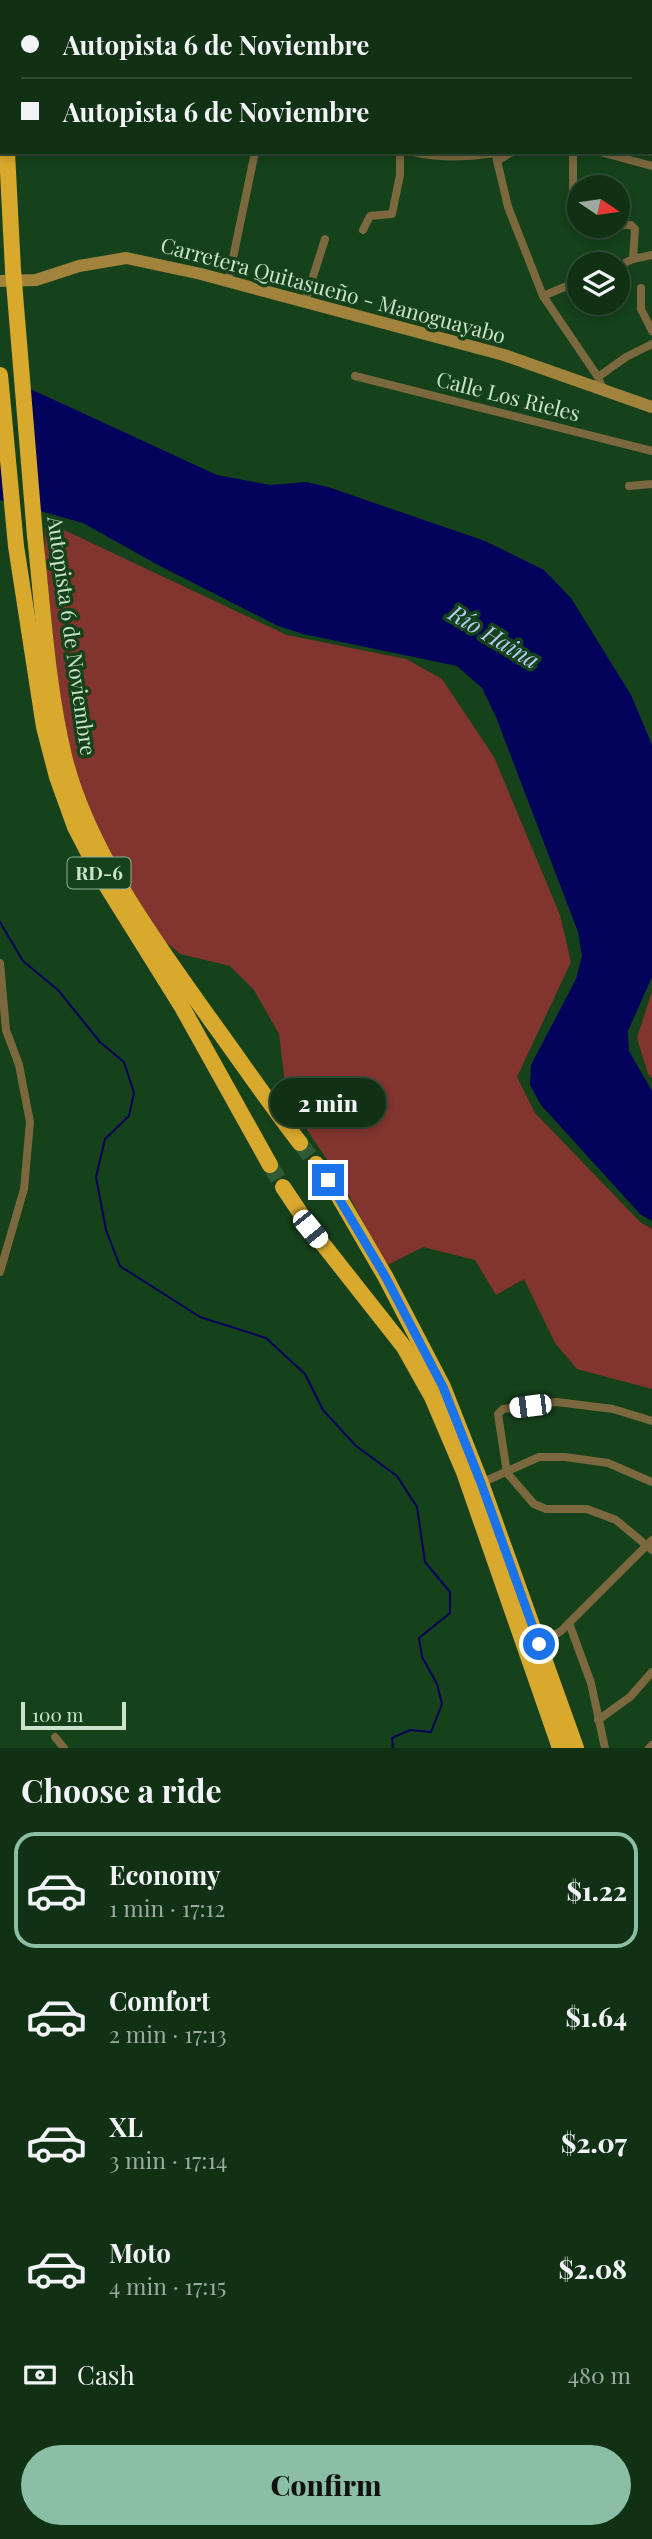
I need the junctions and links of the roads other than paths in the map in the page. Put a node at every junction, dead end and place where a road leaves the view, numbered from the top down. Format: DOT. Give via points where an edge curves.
graph roads {
  1 [pos="7,154"];
  2 [pos="255,154"];
  3 [pos="400,154"];
  4 [pos="425,154"];
  5 [pos="573,154"];
  6 [pos="607,154"];
  7 [pos="496,155"];
  8 [pos="652,166"];
  9 [pos="573,175"];
  10 [pos="630,225"];
  11 [pos="363,230"];
  12 [pos="325,239"];
  13 [pos="652,255"];
  14 [pos="633,259"];
  15 [pos="630,260"];
  16 [pos="0,281"];
  17 [pos="228,282"];
  18 [pos="567,286"];
  19 [pos="641,288"];
  20 [pos="543,296"];
  21 [pos="305,302"];
  22 [pos="652,331"];
  23 [pos="652,344"];
  24 [pos="0,375"];
  25 [pos="355,376"];
  26 [pos="600,384"];
  27 [pos="652,407"];
  28 [pos="652,451"];
  29 [pos="652,484"];
  30 [pos="629,486"];
  31 [pos="0,963"];
  32 [pos="3,1032"];
  33 [pos="300,1143"];
  34 [pos="316,1164"];
  35 [pos="270,1165"];
  36 [pos="283,1187"];
  37 [pos="0,1272"];
  38 [pos="391,1289"];
  39 [pos="369,1301"];
  40 [pos="652,1421"];
  41 [pos="507,1473"];
  42 [pos="652,1482"];
  43 [pos="481,1483"];
  44 [pos="651,1545"];
  45 [pos="569,1623"];
  46 [pos="539,1644"];
  47 [pos="652,1672"];
  48 [pos="598,1720"];
  49 [pos="55,1737"];
  50 [pos="64,1748"];
  51 [pos="560,1748"];
  52 [pos="576,1748"];
  53 [pos="606,1748"];
  1 -- 33 [label="highway, Autopista 6 de Noviembre / RD-6, bridge" via="35,536 65,758 93,833 135,910"];
  2 -- 17 [label="street"];
  3 -- 11 [label="street" via="392,214 370,216"];
  4 -- 7 [label="street"];
  5 -- 9 [label="street"];
  6 -- 8 [label="street"];
  7 -- 20 [label="street" via="508,207"];
  10 -- 14 [label="street" via="635,229"];
  12 -- 21 [label="street"];
  13 -- 14 [label="street"];
  14 -- 15 [label="street"];
  16 -- 17 [label="street, Carretera Quitasueño - Manoguayabo" via="36,280 126,258"];
  17 -- 21 [label="street, Carretera Quitasueño - Manoguayabo"];
  18 -- 20 [label="street"];
  19 -- 22 [label="street" via="640,309"];
  20 -- 26 [label="street"];
  21 -- 26 [label="street, Carretera Quitasueño - Manoguayabo"];
  23 -- 26 [label="street" via="626,357"];
  24 -- 35 [label="highway, Autopista 6 de Noviembre / RD-6" via="16,546 44,727 57,777 75,827 101,877"];
  25 -- 28 [label="street, Calle Los Rieles"];
  26 -- 27 [label="street, Carretera Quitasueño - Manoguayabo"];
  29 -- 30 [label="street"];
  31 -- 32 [label="street"];
  32 -- 37 [label="street" via="19,1065 30,1122 24,1189"];
  34 -- 38 [label="highway"];
  36 -- 39 [label="highway" via="310,1229"];
  38 -- 39 [label="highway"];
  38 -- 43 [label="highway" via="443,1387"];
  39 -- 51 [label="highway" via="420,1372 446,1426"];
  40 -- 41 [label="street" via="612,1409 557,1402 503,1409 498,1414"];
  41 -- 42 [label="street" via="539,1457 565,1457 608,1463"];
  41 -- 43 [label="street"];
  41 -- 44 [label="street" via="539,1508 587,1509 616,1520"];
  43 -- 46 [label="highway"];
  44 -- 45 [label="street"];
  45 -- 46 [label="street"];
  45 -- 48 [label="street" via="591,1684"];
  46 -- 52 [label="highway"];
  47 -- 48 [label="street" via="616,1709"];
  48 -- 53 [label="street"];
  49 -- 50 [label="street"];
}
